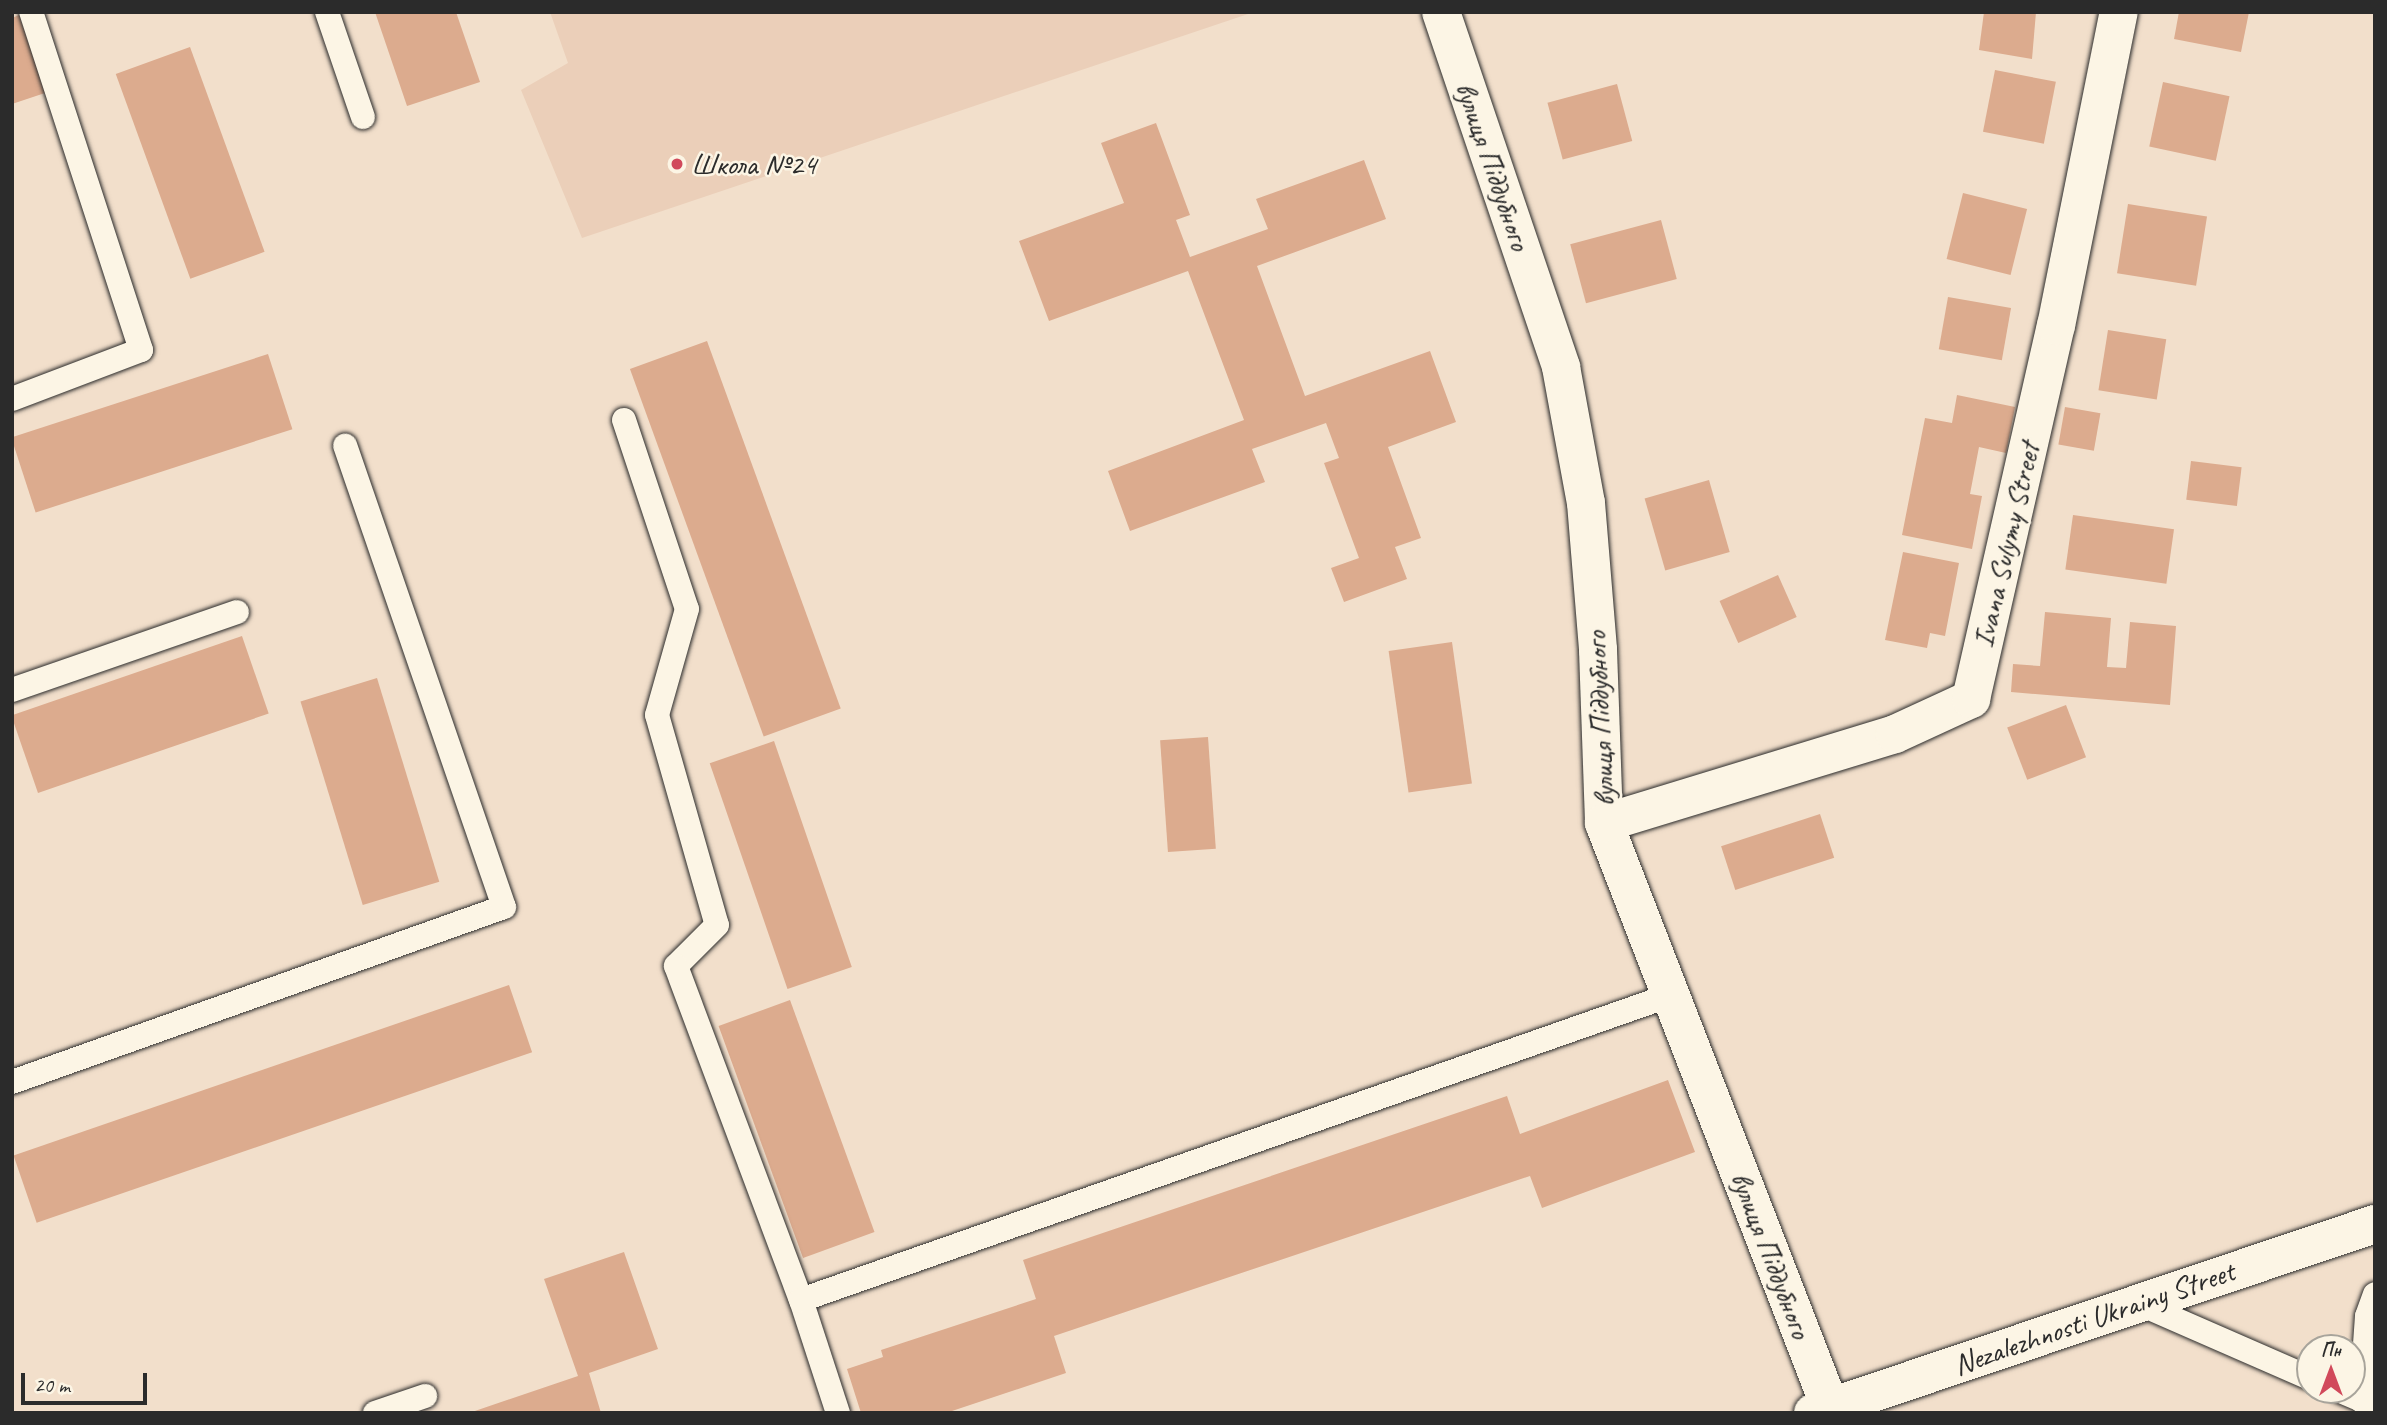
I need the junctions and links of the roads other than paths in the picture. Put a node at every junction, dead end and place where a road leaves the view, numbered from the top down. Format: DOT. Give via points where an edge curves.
graph roads {
  1 [pos="31,12"];
  2 [pos="327,12"];
  3 [pos="1441,12"];
  4 [pos="2119,12"];
  5 [pos="363,117"];
  6 [pos="12,398"];
  7 [pos="624,421"];
  8 [pos="345,446"];
  9 [pos="237,612"];
  10 [pos="12,690"];
  11 [pos="1604,824"];
  12 [pos="1671,995"];
  13 [pos="12,1082"];
  14 [pos="2375,1224"];
  15 [pos="2375,1294"];
  16 [pos="801,1300"];
  17 [pos="2138,1303"];
  18 [pos="2296,1372"];
  19 [pos="425,1396"];
  20 [pos="2368,1406"];
  21 [pos="1821,1410"];
  22 [pos="375,1413"];
  23 [pos="838,1413"];
  1 -- 6 [label="lane" via="141,350"];
  2 -- 5 [label="lane"];
  3 -- 11 [label="street, вулиця Піддубного" via="1561,367 1586,503 1598,650"];
  4 -- 11 [label="street, Ivana Sulymy Street" via="2056,326 1971,699 1895,734"];
  7 -- 16 [label="lane" via="687,609 657,715 717,925 676,966"];
  8 -- 13 [label="lane" via="504,907"];
  9 -- 10 [label="lane"];
  11 -- 12 [label="street, вулиця Піддубного"];
  12 -- 16 [label="lane"];
  12 -- 21 [label="street, вулиця Піддубного"];
  14 -- 17 [label="street, Nezalezhnosti Ukrainy Street"];
  15 -- 20 [label="lane" via="2367,1317"];
  16 -- 23 [label="lane"];
  17 -- 18 [label="lane"];
  17 -- 21 [label="street, Nezalezhnosti Ukrainy Street"];
  19 -- 22 [label="lane"];
}
